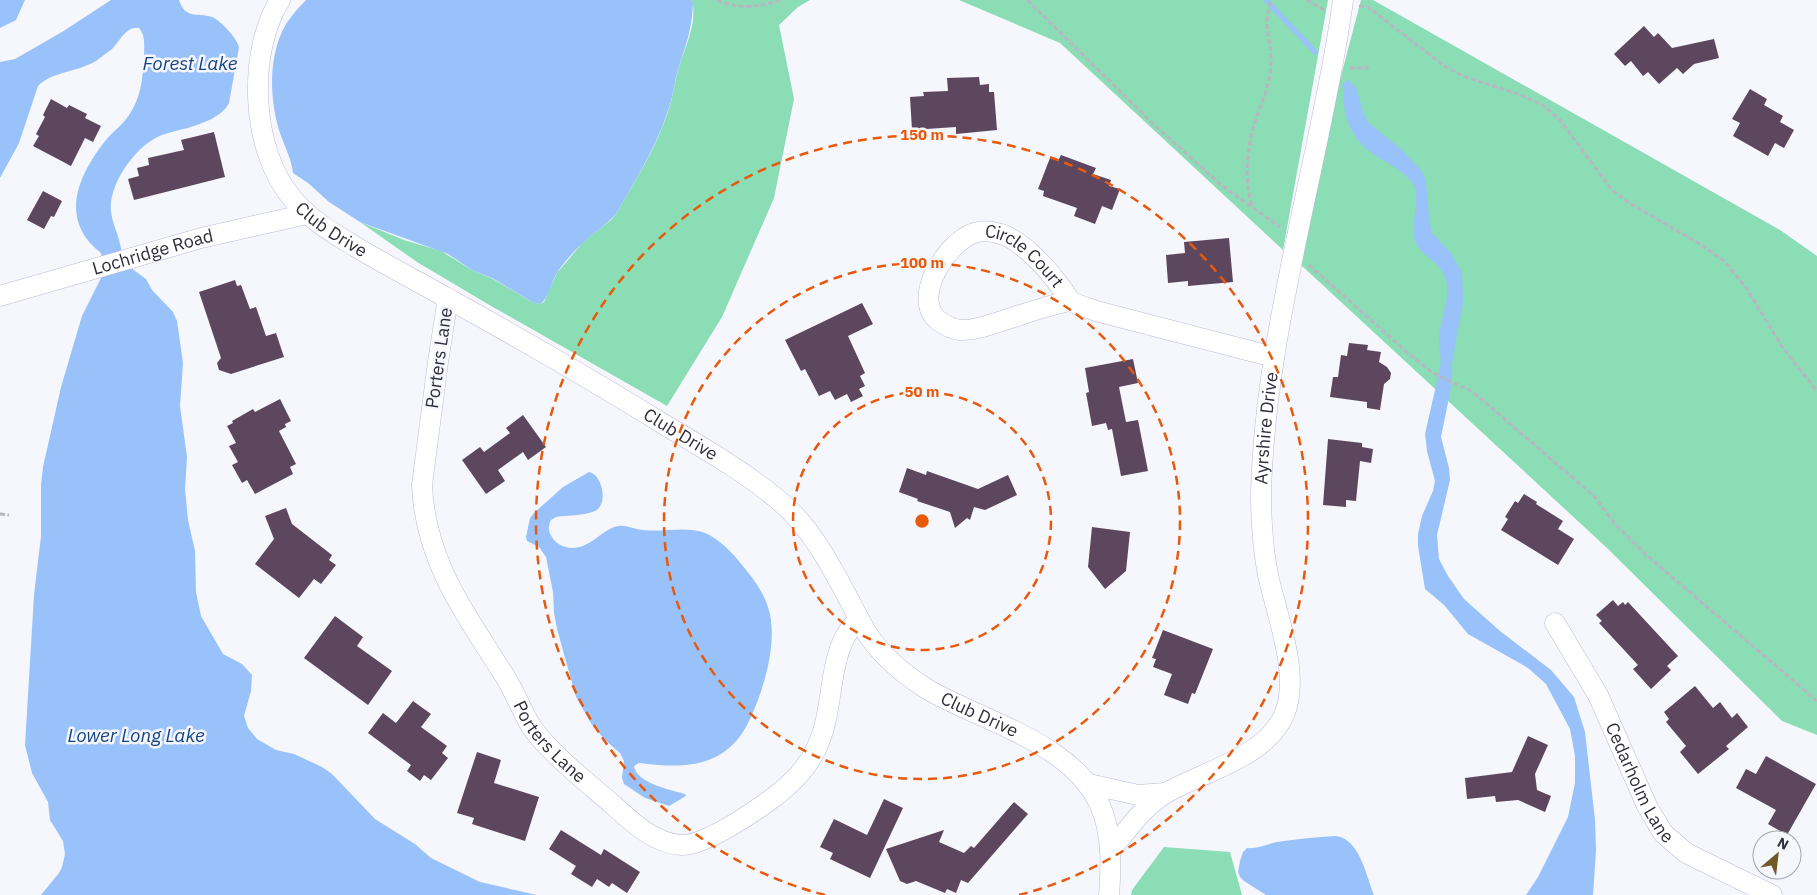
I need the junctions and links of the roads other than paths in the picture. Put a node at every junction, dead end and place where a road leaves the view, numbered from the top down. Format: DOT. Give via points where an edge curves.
graph roads {
  1 [pos="280,0"];
  2 [pos="1342,5"];
  3 [pos="307,214"];
  4 [pos="0,296"];
  5 [pos="448,298"];
  6 [pos="1071,301"];
  7 [pos="1274,357"];
  8 [pos="859,619"];
  9 [pos="1555,623"];
  10 [pos="1089,784"];
  11 [pos="1165,793"];
  12 [pos="1110,851"];
  13 [pos="1109,895"];
  14 [pos="1772,895"];
  1 -- 3 [label="street, Club Drive" via="270,22 260,61 260,119 266,150 278,178"];
  2 -- 7 [label="street, Ayrshire Drive"];
  3 -- 4 [label="street, Lochridge Road" via="201,238"];
  3 -- 5 [label="street, Club Drive" via="331,232"];
  5 -- 8 [label="street, Club Drive" via="641,410 734,467 778,499 804,525 822,551"];
  5 -- 8 [label="street, Porters Lane" via="422,485 423,506 436,557 454,597 507,680 534,730 587,782 642,828 669,843 692,844 748,815 795,779 816,751 822,736 843,640"];
  6 -- 6 [label="street, Circle Court" via="1047,271 1018,243 1002,234 984,232 968,236 953,248 936,272 928,296 928,305 936,319 961,330"];
  6 -- 7 [label="street, Circle Court" via="1096,311"];
  7 -- 11 [label="street, Ayrshire Drive" via="1264,442 1262,523 1268,574 1289,664 1290,694 1278,726 1254,749"];
  8 -- 10 [label="street, Club Drive" via="885,657 911,679 954,704 1042,746 1071,766"];
  9 -- 14 [label="street, Cedarholm Lane" via="1598,695 1647,806 1663,833 1686,853"];
  10 -- 11 [label="street, Ayrshire Drive" via="1138,795"];
  10 -- 12 [label="street, Club Drive" via="1104,815"];
  11 -- 12 [label="street, Ayrshire Drive" via="1144,810"];
  12 -- 13 [label="street, Club Drive"];
}
